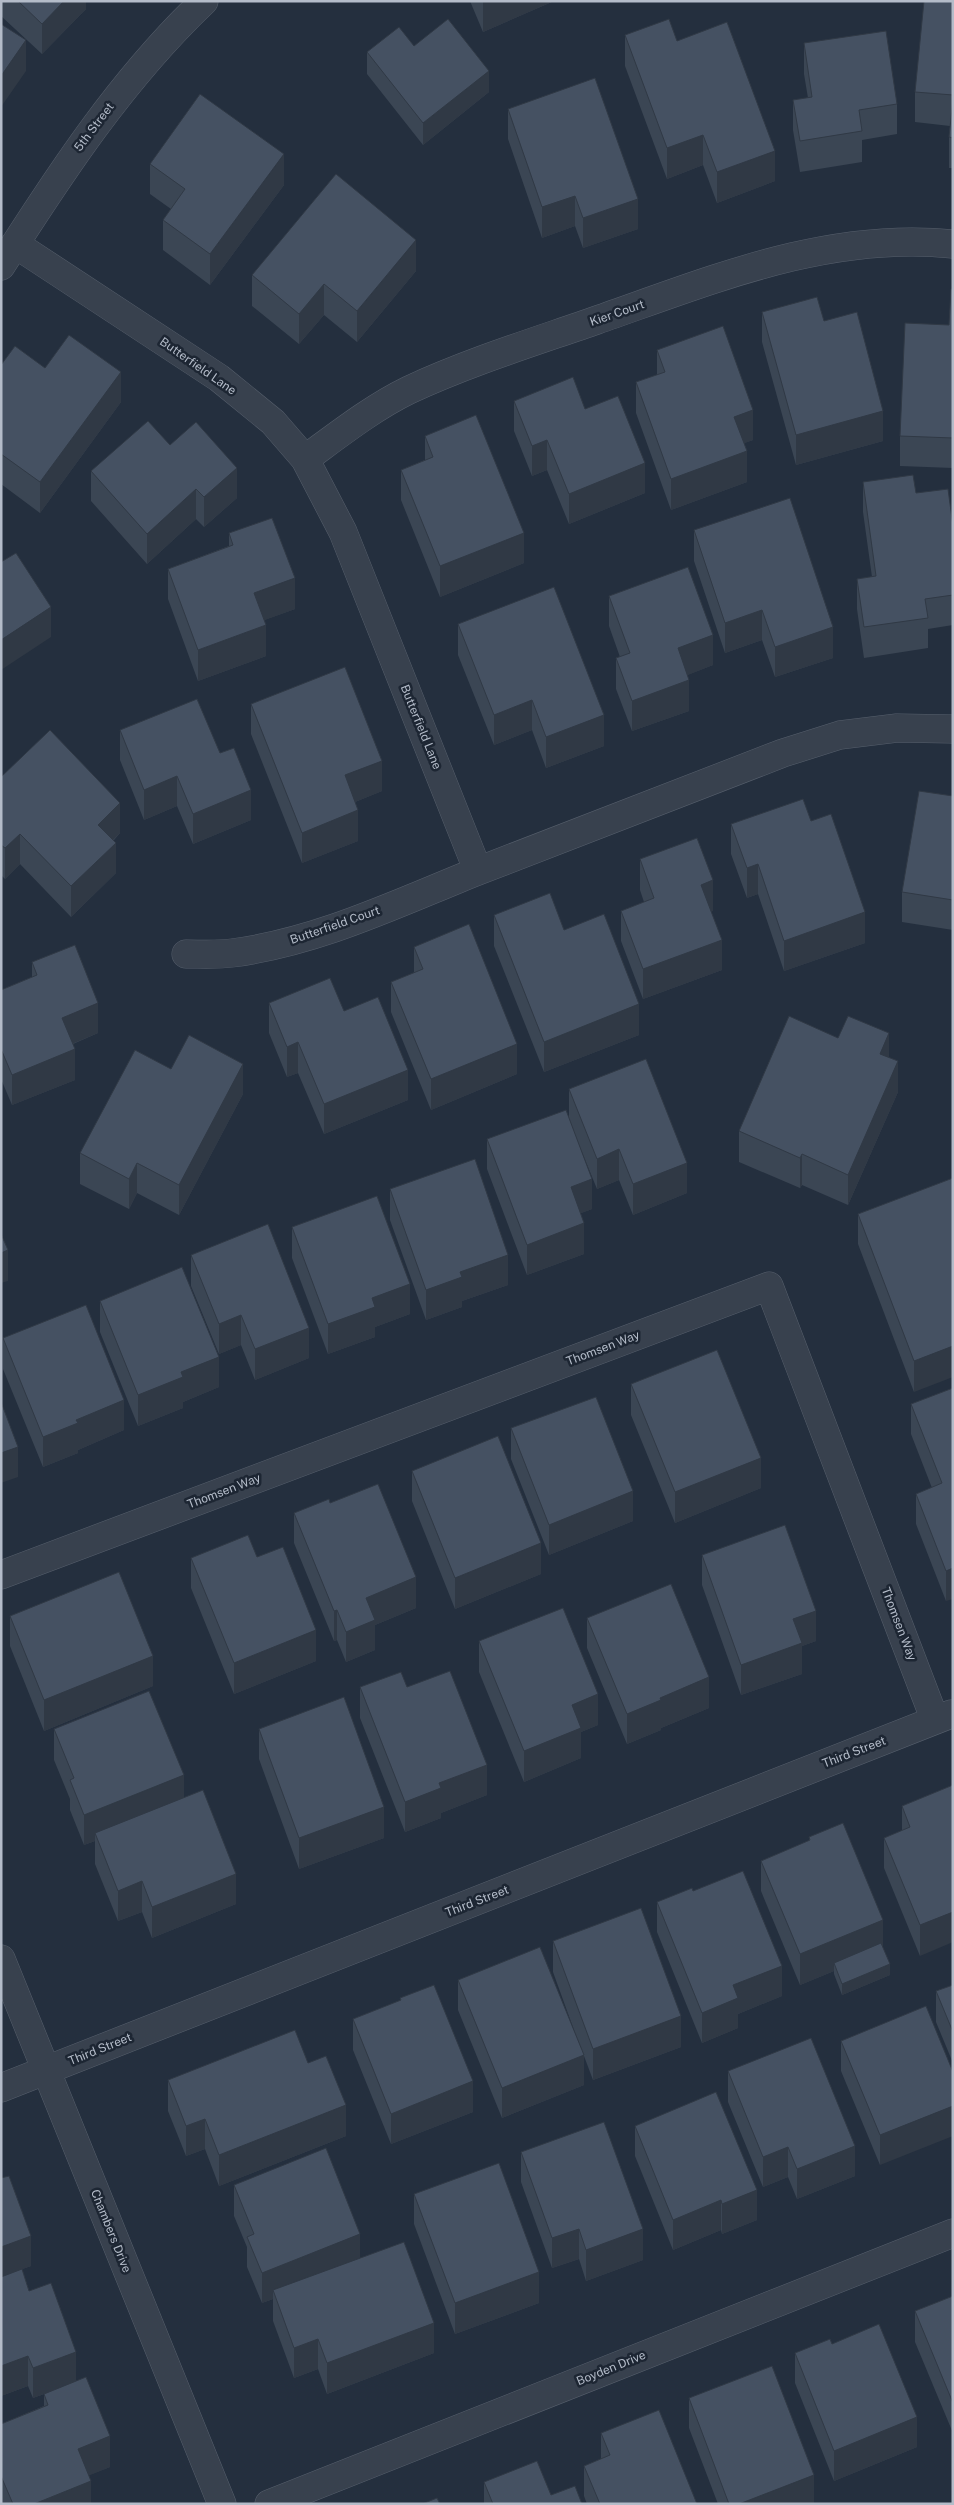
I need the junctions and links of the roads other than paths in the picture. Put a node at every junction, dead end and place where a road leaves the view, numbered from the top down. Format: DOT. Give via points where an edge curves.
graph roads {
  1 [pos="204,1"];
  2 [pos="953,244"];
  3 [pos="8,255"];
  4 [pos="305,459"];
  5 [pos="953,729"];
  6 [pos="478,871"];
  7 [pos="186,954"];
  8 [pos="1,1575"];
  9 [pos="944,1717"];
  10 [pos="1,1958"];
  11 [pos="45,2071"];
  12 [pos="1,2088"];
  13 [pos="953,2232"];
  14 [pos="222,2504"];
  15 [pos="269,2504"];
  1 -- 3 [label="street, 5th Street" via="178,25 115,99 59,174"];
  2 -- 4 [label="street, Kier Court" via="872,243 808,252 745,268 470,364 408,391 361,419"];
  3 -- 4 [label="street, Butterfield Lane" via="219,378 273,422"];
  4 -- 6 [label="street, Butterfield Lane" via="344,532"];
  5 -- 6 [label="street" via="897,728 840,735 783,753"];
  6 -- 7 [label="street, Butterfield Court" via="322,932 274,946 230,954"];
  8 -- 9 [label="street, Thomsen Way" via="769,1286"];
  9 -- 11 [label="street, Third Street"];
  10 -- 11 [label="street, Chambers Drive"];
  11 -- 12 [label="street, Third Street"];
  11 -- 14 [label="street, Chambers Drive"];
  13 -- 15 [label="street, Boyden Drive"];
}
